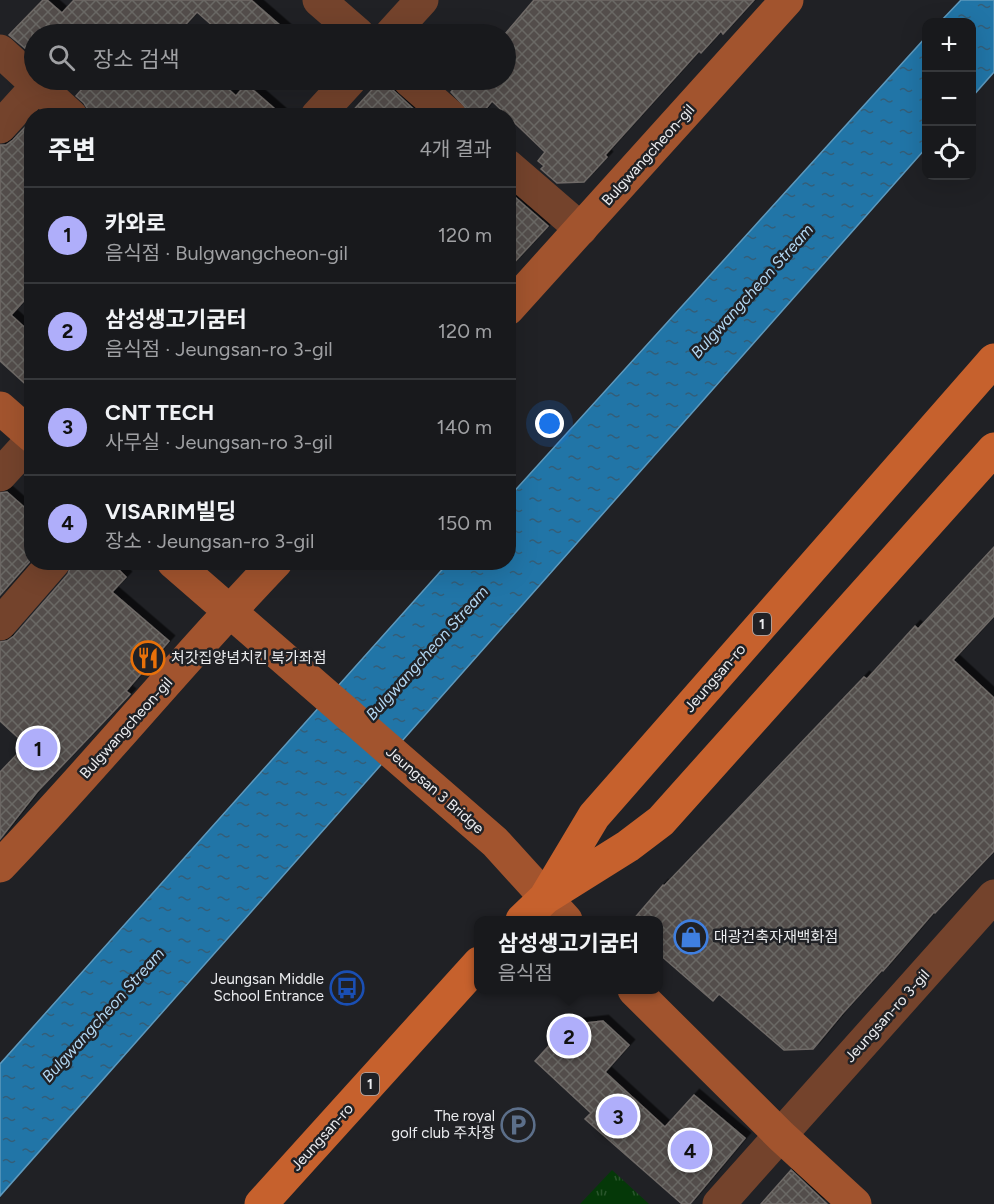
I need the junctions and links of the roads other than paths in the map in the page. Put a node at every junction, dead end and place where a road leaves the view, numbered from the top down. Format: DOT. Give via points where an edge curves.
graph roads {
  1 [pos="319,0"];
  2 [pos="422,0"];
  3 [pos="787,0"];
  4 [pos="347,24"];
  5 [pos="400,24"];
  6 [pos="0,51"];
  7 [pos="24,73"];
  8 [pos="34,90"];
  9 [pos="42,90"];
  10 [pos="341,90"];
  11 [pos="420,90"];
  12 [pos="62,108"];
  13 [pos="324,108"];
  14 [pos="441,108"];
  15 [pos="0,127"];
  16 [pos="516,173"];
  17 [pos="581,229"];
  18 [pos="516,300"];
  19 [pos="994,360"];
  20 [pos="0,408"];
  21 [pos="24,430"];
  22 [pos="24,447"];
  23 [pos="991,458"];
  24 [pos="0,475"];
  25 [pos="47,570"];
  26 [pos="182,570"];
  27 [pos="268,570"];
  28 [pos="229,612"];
  29 [pos="0,624"];
  30 [pos="0,866"];
  31 [pos="994,896"];
  32 [pos="556,909"];
  33 [pos="536,916"];
  34 [pos="474,969"];
  35 [pos="638,994"];
  36 [pos="781,1136"];
  37 [pos="261,1204"];
  38 [pos="719,1204"];
  39 [pos="855,1204"];
  1 -- 4 [label="street"];
  2 -- 5 [label="street"];
  3 -- 17 [label="street, Bulgwangcheon-gil"];
  6 -- 7 [label="street"];
  8 -- 15 [label="street"];
  9 -- 12 [label="street"];
  10 -- 13 [label="street"];
  11 -- 14 [label="street"];
  16 -- 17 [label="street"];
  17 -- 18 [label="street, Bulgwangcheon-gil"];
  19 -- 32 [label="main road, Jeungsan-ro / 1" via="594,816"];
  20 -- 21 [label="street"];
  22 -- 24 [label="street"];
  23 -- 32 [label="main road, Jeungsan-ro / 1" via="662,821"];
  25 -- 29 [label="street"];
  26 -- 28 [label="street, Jeungsan 3 Bridge"];
  27 -- 28 [label="street, Bulgwangcheon-gil"];
  28 -- 30 [label="street, Bulgwangcheon-gil"];
  28 -- 32 [label="street, Jeungsan 3 Bridge" via="495,842"];
  31 -- 36 [label="street, Jeungsan-ro 3-gil"];
  32 -- 33 [label="main road, Jeungsan-ro / 1"];
  34 -- 37 [label="main road, Jeungsan-ro / 1"];
  35 -- 36 [label="street"];
  36 -- 38 [label="street, Jeungsan-ro 3-gil"];
  36 -- 39 [label="street"];
}
